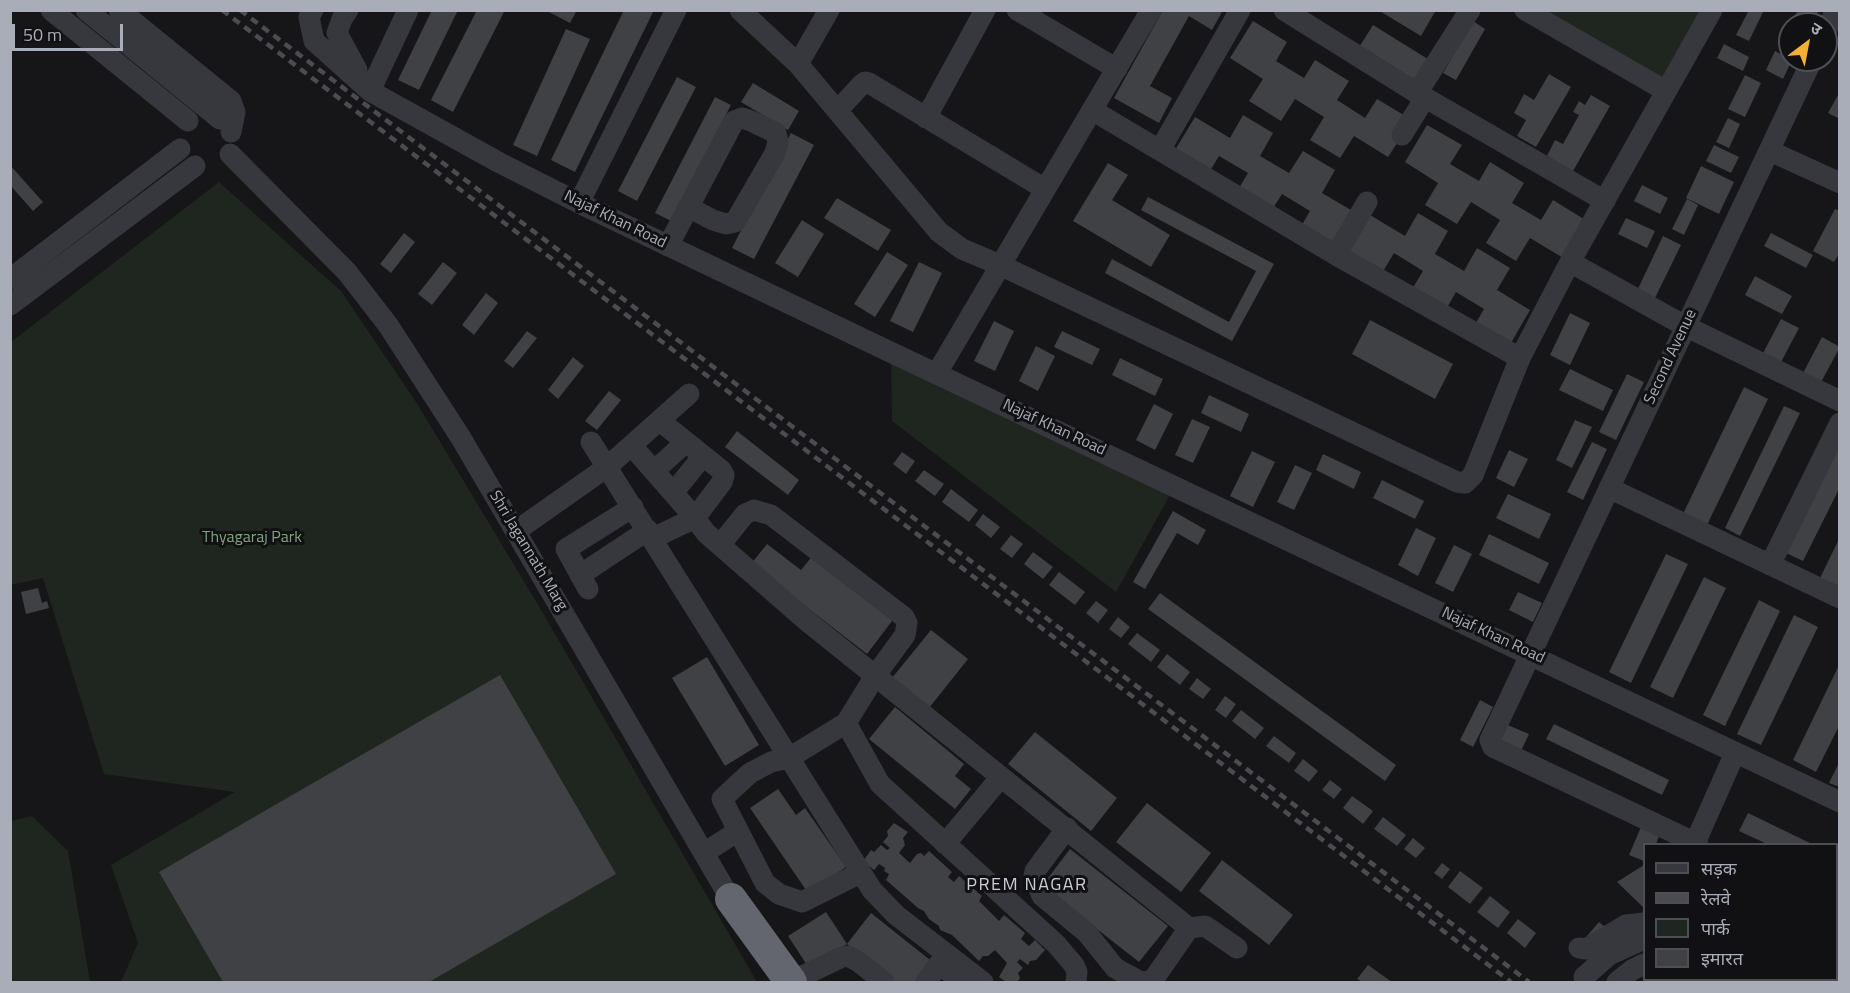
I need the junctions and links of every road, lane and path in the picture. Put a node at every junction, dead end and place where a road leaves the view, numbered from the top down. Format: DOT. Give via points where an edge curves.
graph roads {
  1 [pos="51,10"];
  2 [pos="86,10"];
  3 [pos="119,10"];
  4 [pos="313,10"];
  5 [pos="348,10"];
  6 [pos="408,10"];
  7 [pos="676,10"];
  8 [pos="740,10"];
  9 [pos="829,10"];
  10 [pos="985,10"];
  11 [pos="1017,10"];
  12 [pos="1240,10"];
  13 [pos="1284,10"];
  14 [pos="1470,10"];
  15 [pos="1525,10"];
  16 [pos="1712,10"];
  17 [pos="1148,12"];
  18 [pos="798,64"];
  19 [pos="1117,69"];
  20 [pos="1806,72"];
  21 [pos="370,91"];
  22 [pos="1666,91"];
  23 [pos="1421,96"];
  24 [pos="837,110"];
  25 [pos="1092,110"];
  26 [pos="927,118"];
  27 [pos="188,121"];
  28 [pos="226,125"];
  29 [pos="1402,135"];
  30 [pos="180,149"];
  31 [pos="1160,150"];
  32 [pos="1770,151"];
  33 [pos="230,154"];
  34 [pos="195,166"];
  35 [pos="1839,183"];
  36 [pos="1045,189"];
  37 [pos="1605,201"];
  38 [pos="1367,202"];
  39 [pos="579,203"];
  40 [pos="688,207"];
  41 [pos="668,246"];
  42 [pos="1336,255"];
  43 [pos="1570,262"];
  44 [pos="1000,265"];
  45 [pos="10,279"];
  46 [pos="10,305"];
  47 [pos="1685,326"];
  48 [pos="1520,358"];
  49 [pos="937,373"];
  50 [pos="689,394"];
  51 [pos="1839,401"];
  52 [pos="660,421"];
  53 [pos="1839,423"];
  54 [pos="591,442"];
  55 [pos="686,442"];
  56 [pos="632,446"];
  57 [pos="703,456"];
  58 [pos="607,467"];
  59 [pos="654,471"];
  60 [pos="1609,488"];
  61 [pos="673,493"];
  62 [pos="633,507"];
  63 [pos="695,518"];
  64 [pos="516,531"];
  65 [pos="651,534"];
  66 [pos="720,545"];
  67 [pos="1770,565"];
  68 [pos="1839,598"];
  69 [pos="1530,654"];
  70 [pos="875,676"];
  71 [pos="846,723"];
  72 [pos="1735,753"];
  73 [pos="789,758"];
  74 [pos="1001,777"];
  75 [pos="1839,802"];
  76 [pos="1067,828"];
  77 [pos="738,831"];
  78 [pos="1694,843"];
  79 [pos="1696,843"];
  80 [pos="945,844"];
  81 [pos="704,853"];
  82 [pos="860,873"];
  83 [pos="731,899"];
  84 [pos="881,919"];
  85 [pos="1643,923"];
  86 [pos="1189,928"];
  87 [pos="1643,939"];
  88 [pos="1238,948"];
  89 [pos="1580,948"];
  90 [pos="939,964"];
  91 [pos="1643,964"];
  92 [pos="1584,977"];
  93 [pos="778,982"];
  94 [pos="790,982"];
  95 [pos="884,982"];
  96 [pos="926,982"];
  97 [pos="963,982"];
  98 [pos="983,982"];
  99 [pos="1076,982"];
  100 [pos="1148,982"];
  101 [pos="1617,982"];
  1 -- 27 [label="street"];
  2 -- 28 [label="street"];
  3 -- 28 [label="street" via="231,101 235,112"];
  4 -- 21 [label="street, Najaf Khan Road" via="309,17 314,41"];
  5 -- 21 [label="street" via="337,33"];
  6 -- 21 [label="street"];
  7 -- 39 [label="street"];
  8 -- 18 [label="street"];
  9 -- 18 [label="street"];
  10 -- 26 [label="street"];
  11 -- 19 [label="street"];
  12 -- 31 [label="street"];
  13 -- 23 [label="street"];
  14 -- 23 [label="street"];
  15 -- 22 [label="street"];
  16 -- 22 [label="street"];
  17 -- 19 [label="street"];
  18 -- 24 [label="street"];
  19 -- 25 [label="street"];
  20 -- 32 [label="street, Second Avenue"];
  21 -- 39 [label="street, Najaf Khan Road"];
  22 -- 37 [label="street"];
  23 -- 29 [label="street"];
  23 -- 37 [label="street"];
  24 -- 26 [label="street" via="865,82"];
  24 -- 44 [label="street" via="939,232 962,249"];
  25 -- 31 [label="street"];
  25 -- 36 [label="street"];
  26 -- 36 [label="street"];
  27 -- 28 [label="street" via="210,115"];
  27 -- 30 [label="street" via="181,130"];
  28 -- 33 [label="street" via="233,141"];
  30 -- 34 [label="street"];
  30 -- 45 [label="street"];
  31 -- 42 [label="street"];
  32 -- 35 [label="street"];
  32 -- 47 [label="street, Second Avenue"];
  33 -- 34 [label="street" via="214,167"];
  33 -- 64 [label="street, Shri Jagannath Marg" via="371,301"];
  34 -- 46 [label="street"];
  36 -- 44 [label="street"];
  37 -- 43 [label="street"];
  38 -- 42 [label="street"];
  39 -- 41 [label="street, Najaf Khan Road"];
  40 -- 40 [label="street" via="734,121 742,118 776,133 775,153 735,222 713,220"];
  40 -- 41 [label="street"];
  41 -- 49 [label="street, Najaf Khan Road"];
  42 -- 48 [label="street"];
  43 -- 47 [label="street"];
  43 -- 48 [label="street"];
  44 -- 48 [label="street" via="1457,482 1465,483 1473,475"];
  44 -- 49 [label="street"];
  47 -- 51 [label="street"];
  47 -- 60 [label="street, Second Avenue"];
  49 -- 69 [label="street, Najaf Khan Road"];
  50 -- 52 [label="street"];
  52 -- 55 [label="street"];
  52 -- 56 [label="street"];
  53 -- 67 [label="street"];
  54 -- 58 [label="street"];
  55 -- 57 [label="street"];
  55 -- 59 [label="street"];
  56 -- 58 [label="street"];
  56 -- 59 [label="street"];
  57 -- 61 [label="street"];
  57 -- 63 [label="street" via="724,475"];
  58 -- 62 [label="street"];
  58 -- 64 [label="street"];
  59 -- 61 [label="street"];
  60 -- 67 [label="street"];
  60 -- 69 [label="street, Second Avenue"];
  61 -- 63 [label="street"];
  62 -- 65 [label="street"];
  62 -- 65 [label="street" via="563,543 584,582"];
  63 -- 65 [label="street"];
  63 -- 66 [label="street"];
  64 -- 81 [label="street, Shri Jagannath Marg"];
  65 -- 73 [label="street"];
  66 -- 70 [label="street"];
  66 -- 70 [label="street" via="746,514 754,510 771,515 904,617 905,635"];
  67 -- 68 [label="street"];
  69 -- 72 [label="street, Najaf Khan Road"];
  69 -- 78 [label="street, Second Avenue" via="1491,736 1493,747"];
  70 -- 71 [label="street"];
  70 -- 74 [label="street"];
  71 -- 73 [label="street"];
  71 -- 80 [label="street" via="880,784"];
  72 -- 75 [label="street, Najaf Khan Road"];
  72 -- 79 [label="street"];
  73 -- 77 [label="street" via="750,772 722,799"];
  73 -- 82 [label="street"];
  74 -- 76 [label="street"];
  74 -- 80 [label="street"];
  76 -- 86 [label="street"];
  76 -- 100 [label="street" via="1035,871 1042,896 1087,933 1115,968"];
  77 -- 81 [label="street"];
  77 -- 82 [label="street" via="765,883 779,894 802,902"];
  80 -- 99 [label="street" via="1056,944 1074,965"];
  81 -- 83 [label="street, Shri Jagannath Marg"];
  82 -- 98 [label="street" via="896,915"];
  83 -- 93 [label="street, Shri Jagannath Marg"];
  83 -- 94 [label="highway"];
  84 -- 90 [label="street"];
  85 -- 89 [label="street" via="1626,926 1587,949"];
  86 -- 88 [label="street" via="1205,926"];
  86 -- 100 [label="street"];
  87 -- 92 [label="street" via="1609,955"];
  90 -- 96 [label="street"];
  90 -- 97 [label="street"];
  91 -- 101 [label="street"];
  94 -- 95 [label="street" via="842,957 859,962"];
}
